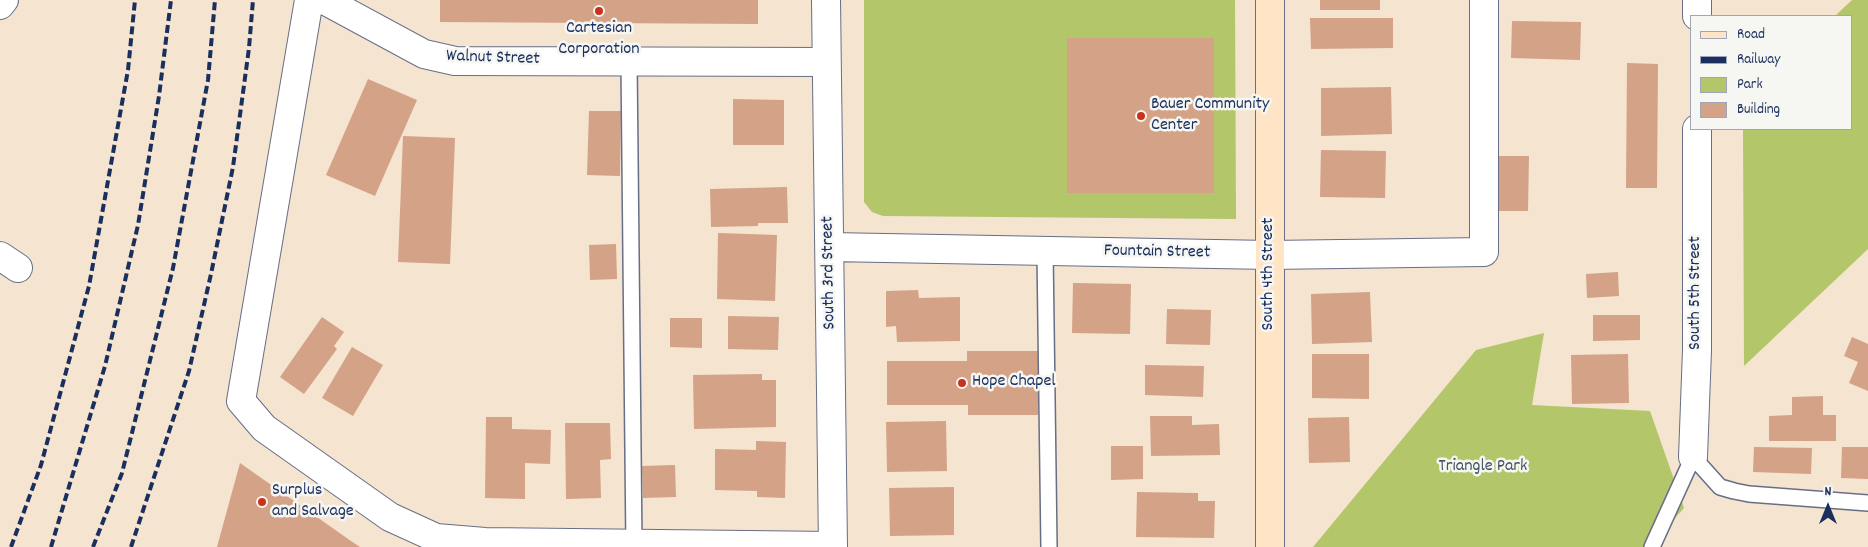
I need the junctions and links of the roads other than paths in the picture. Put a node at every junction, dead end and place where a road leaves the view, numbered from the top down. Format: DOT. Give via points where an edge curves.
graph roads {
  1 [pos="4,0"];
  2 [pos="309,0"];
  3 [pos="324,0"];
  4 [pos="826,0"];
  5 [pos="1270,0"];
  6 [pos="1484,0"];
  7 [pos="1697,0"];
  8 [pos="0,5"];
  9 [pos="1697,15"];
  10 [pos="629,61"];
  11 [pos="826,62"];
  12 [pos="1697,130"];
  13 [pos="830,247"];
  14 [pos="1045,251"];
  15 [pos="1270,255"];
  16 [pos="1693,458"];
  17 [pos="1868,503"];
  18 [pos="634,545"];
  19 [pos="833,546"];
  20 [pos="1049,547"];
  21 [pos="1270,547"];
  22 [pos="1652,547"];
  1 -- 8 [label="street"];
  2 -- 18 [label="street" via="241,401 264,428 390,517 436,538"];
  3 -- 10 [label="street, Walnut Street" via="424,54 455,61"];
  4 -- 11 [label="street, South 3rd Street"];
  5 -- 15 [label="main road, South 4th Street"];
  6 -- 15 [label="street, Fountain Street" via="1484,252"];
  7 -- 9 [label="street"];
  10 -- 11 [label="street, Walnut Street"];
  10 -- 18 [label="lane"];
  11 -- 13 [label="street, South 3rd Street"];
  12 -- 16 [label="street, South 5th Street" via="1697,350"];
  13 -- 14 [label="street, Fountain Street"];
  13 -- 19 [label="street, South 3rd Street"];
  14 -- 15 [label="street, Fountain Street"];
  14 -- 20 [label="lane"];
  15 -- 21 [label="main road, South 4th Street"];
  16 -- 17 [label="lane" via="1720,487 1734,491"];
  16 -- 22 [label="lane"];
  18 -- 19 [label="street"];
}
